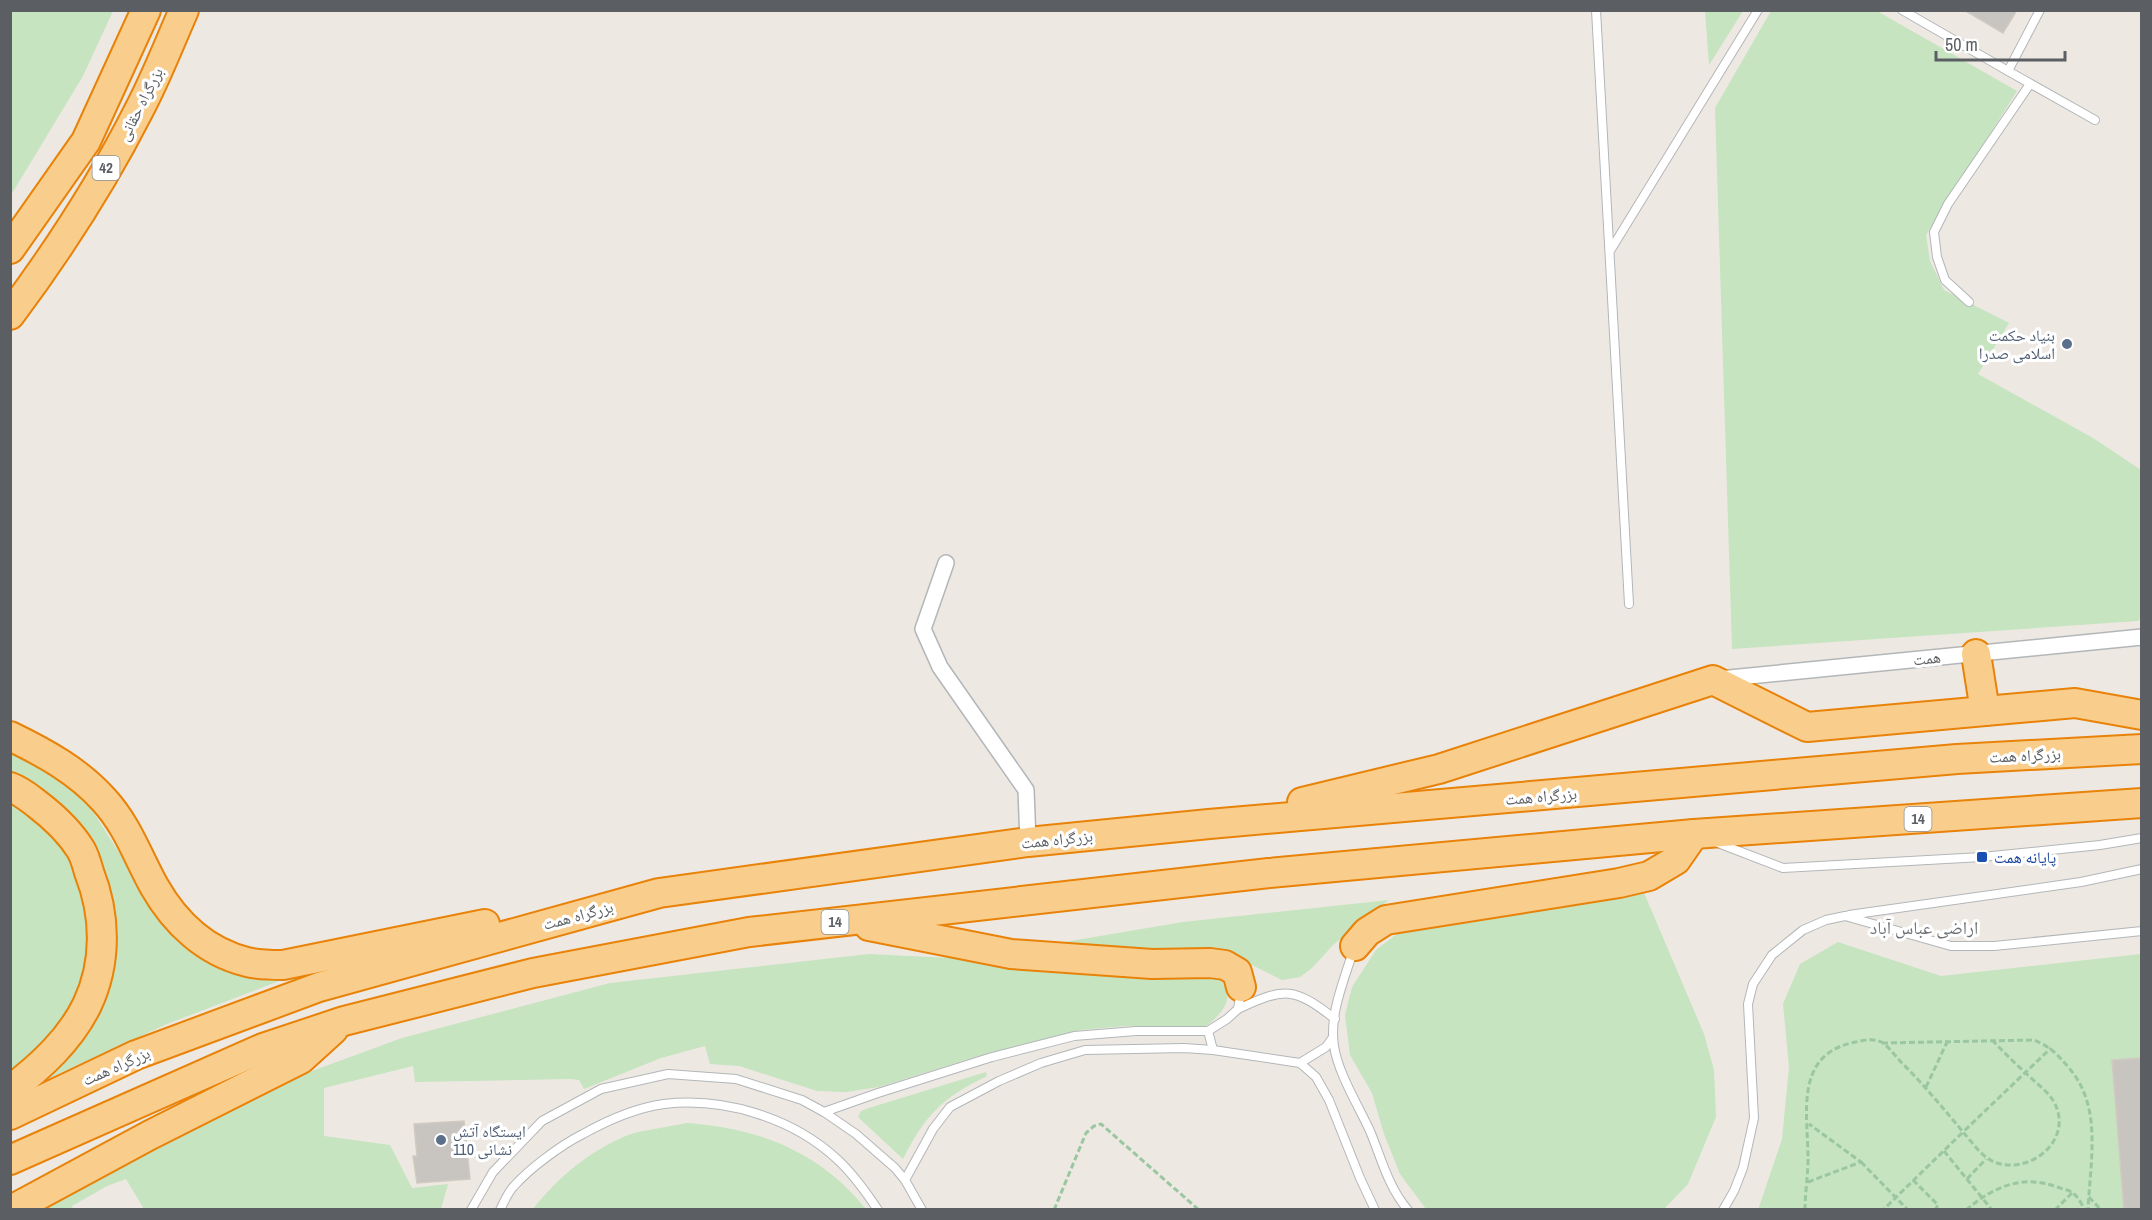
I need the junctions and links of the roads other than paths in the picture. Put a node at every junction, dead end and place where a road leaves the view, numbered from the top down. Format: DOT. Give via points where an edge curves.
graph roads {
  1 [pos="146,10"];
  2 [pos="184,10"];
  3 [pos="1596,10"];
  4 [pos="1758,10"];
  5 [pos="1902,10"];
  6 [pos="2040,10"];
  7 [pos="2008,71"];
  8 [pos="2030,84"];
  9 [pos="2095,120"];
  10 [pos="10,249"];
  11 [pos="1610,251"];
  12 [pos="1969,303"];
  13 [pos="10,315"];
  14 [pos="946,563"];
  15 [pos="1629,603"];
  16 [pos="2142,638"];
  17 [pos="1976,654"];
  18 [pos="1713,680"];
  19 [pos="1985,711"];
  20 [pos="2142,715"];
  21 [pos="10,736"];
  22 [pos="2142,749"];
  23 [pos="10,787"];
  24 [pos="2142,803"];
  25 [pos="1209,824"];
  26 [pos="1694,834"];
  27 [pos="2142,838"];
  28 [pos="1028,842"];
  29 [pos="2142,868"];
  30 [pos="659,893"];
  31 [pos="1845,916"];
  32 [pos="844,921"];
  33 [pos="2142,931"];
  34 [pos="1355,946"];
  35 [pos="1239,998"];
  36 [pos="1335,1019"];
  37 [pos="344,1021"];
  38 [pos="1208,1031"];
  39 [pos="1334,1036"];
  40 [pos="1213,1050"];
  41 [pos="1300,1063"];
  42 [pos="10,1090"];
  43 [pos="824,1112"];
  44 [pos="10,1115"];
  45 [pos="10,1160"];
  46 [pos="87,1170"];
  47 [pos="905,1180"];
  48 [pos="11,1209"];
  49 [pos="29,1209"];
  50 [pos="471,1209"];
  51 [pos="500,1209"];
  52 [pos="878,1209"];
  53 [pos="922,1209"];
  54 [pos="1375,1209"];
  55 [pos="1408,1209"];
  56 [pos="1723,1209"];
  1 -- 10 [label="highway, بزرگراه حقانی / 42" via="86,141"];
  2 -- 13 [label="highway, بزرگراه حقانی / 42" via="139,111 76,220"];
  3 -- 11 [label="lane"];
  4 -- 11 [label="lane"];
  5 -- 7 [label="lane"];
  6 -- 7 [label="lane"];
  7 -- 8 [label="lane"];
  8 -- 9 [label="lane"];
  8 -- 12 [label="lane" via="1948,204 1934,232 1945,280"];
  11 -- 15 [label="lane"];
  14 -- 28 [label="street" via="923,629 940,667 1026,790"];
  16 -- 17 [label="street, همت"];
  17 -- 18 [label="street, همت"];
  17 -- 19 [label="highway"];
  18 -- 19 [label="highway" via="1807,727"];
  18 -- 25 [label="highway" via="1439,769"];
  19 -- 20 [label="highway" via="2075,703"];
  21 -- 30 [label="highway" via="60,762 97,792 131,839 168,909 193,935 218,953 249,963 283,965 315,960 439,932"];
  22 -- 25 [label="highway, بزرگراه همت" via="1957,759"];
  23 -- 42 [label="highway" via="56,819 81,851 100,909 102,940 98,977 86,1006 53,1053"];
  24 -- 26 [label="highway, 14"];
  25 -- 28 [label="highway, بزرگراه همت"];
  26 -- 27 [label="lane" via="1783,868 1982,857"];
  26 -- 32 [label="highway, 14" via="1269,873"];
  26 -- 34 [label="highway" via="1676,860 1649,876 1386,920 1367,932"];
  28 -- 30 [label="highway, بزرگراه همت"];
  29 -- 31 [label="lane" via="2081,882"];
  30 -- 44 [label="highway, بزرگراه همت" via="319,987 136,1055"];
  31 -- 33 [label="lane" via="1951,946 1994,946"];
  31 -- 56 [label="lane" via="1803,930 1772,955 1753,984 1748,1004 1754,1118 1743,1168"];
  32 -- 35 [label="highway" via="1011,954 1225,965 1237,972"];
  32 -- 37 [label="highway, 14" via="749,932 622,954"];
  34 -- 36 [label="lane" via="1339,992"];
  35 -- 36 [label="lane" via="1298,994"];
  35 -- 38 [label="lane" via="1227,1019"];
  36 -- 39 [label="lane"];
  37 -- 45 [label="highway, 14" via="263,1048"];
  37 -- 46 [label="highway" via="301,1059"];
  38 -- 40 [label="lane"];
  38 -- 43 [label="lane" via="1074,1036 992,1057"];
  39 -- 41 [label="lane" via="1326,1047"];
  39 -- 55 [label="lane" via="1343,1073 1393,1188"];
  40 -- 41 [label="lane"];
  40 -- 47 [label="lane" via="1085,1050 1041,1063 950,1107"];
  41 -- 54 [label="lane" via="1316,1077 1329,1100"];
  43 -- 47 [label="lane" via="880,1154"];
  43 -- 50 [label="lane" via="802,1100 736,1079 668,1074 601,1089 542,1121 493,1172"];
  46 -- 48 [label="highway"];
  46 -- 49 [label="street"];
  47 -- 53 [label="lane"];
  51 -- 52 [label="lane" via="513,1186 569,1141 628,1113 663,1104 694,1103 749,1111 812,1141 837,1159"];
}
